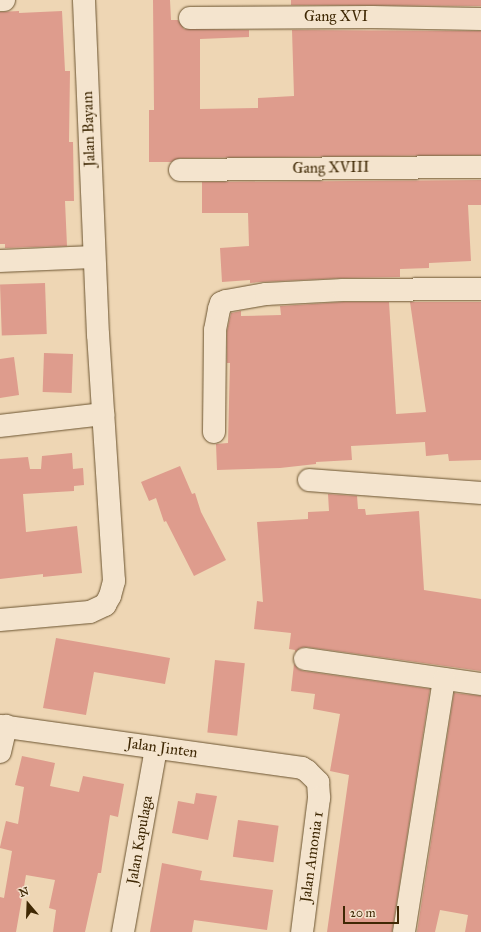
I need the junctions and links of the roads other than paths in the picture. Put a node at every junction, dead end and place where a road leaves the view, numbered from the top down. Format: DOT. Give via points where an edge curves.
graph roads {
  1 [pos="0,0"];
  2 [pos="4,0"];
  3 [pos="84,0"];
  4 [pos="372,8"];
  5 [pos="190,18"];
  6 [pos="481,20"];
  7 [pos="481,167"];
  8 [pos="180,170"];
  9 [pos="94,257"];
  10 [pos="0,261"];
  11 [pos="481,289"];
  12 [pos="103,414"];
  13 [pos="0,426"];
  14 [pos="214,432"];
  15 [pos="309,480"];
  16 [pos="481,493"];
  17 [pos="0,620"];
  18 [pos="305,659"];
  19 [pos="444,679"];
  20 [pos="481,684"];
  21 [pos="3,726"];
  22 [pos="156,748"];
  23 [pos="0,752"];
  24 [pos="318,782"];
  25 [pos="123,932"];
  26 [pos="302,932"];
  27 [pos="404,932"];
  1 -- 2 [label="street"];
  3 -- 9 [label="street, Jalan Bayam"];
  4 -- 5 [label="street, Gang XVI"];
  4 -- 6 [label="street, Gang XVI"];
  7 -- 8 [label="street, Gang XVIII"];
  9 -- 10 [label="street"];
  9 -- 12 [label="street, Jalan Bayam"];
  11 -- 14 [label="street" via="343,290 266,294 226,301 219,309 216,330"];
  12 -- 13 [label="street"];
  12 -- 17 [label="street, Jalan Bayam" via="114,581 110,596 105,605 90,612"];
  15 -- 16 [label="street"];
  18 -- 19 [label="street"];
  19 -- 20 [label="street"];
  19 -- 27 [label="street"];
  21 -- 22 [label="street, Jalan Jinten"];
  21 -- 23 [label="street"];
  22 -- 24 [label="street, Jalan Jinten" via="302,768 312,774"];
  22 -- 25 [label="street, Jalan Kapulaga"];
  24 -- 26 [label="street, Jalan Amonia 1" via="319,798"];
}
